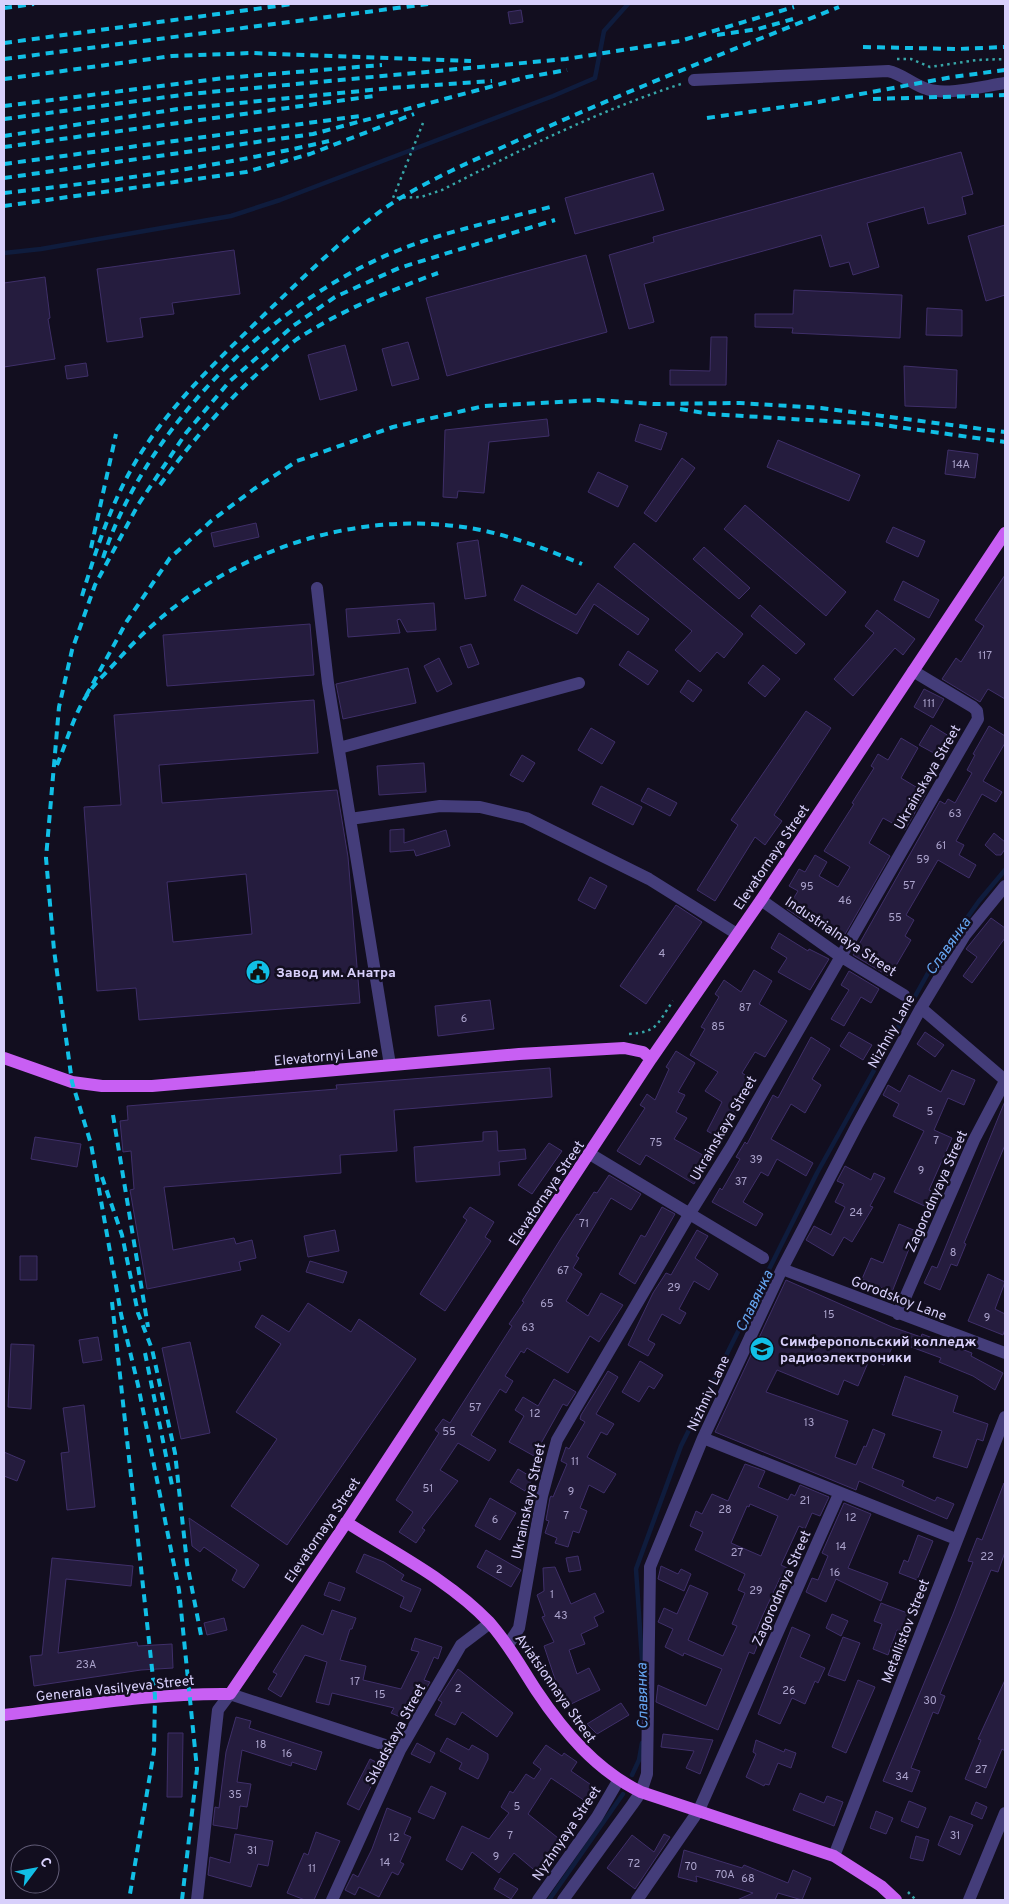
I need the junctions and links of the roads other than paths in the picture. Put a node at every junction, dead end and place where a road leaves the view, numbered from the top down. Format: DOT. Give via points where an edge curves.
graph roads {
  1 [pos="694,80"];
  2 [pos="1005,83"];
  3 [pos="1005,533"];
  4 [pos="317,588"];
  5 [pos="912,671"];
  6 [pos="579,683"];
  7 [pos="339,748"];
  8 [pos="350,819"];
  9 [pos="1005,886"];
  10 [pos="761,900"];
  11 [pos="738,934"];
  12 [pos="840,956"];
  13 [pos="904,995"];
  14 [pos="921,1008"];
  15 [pos="4,1058"];
  16 [pos="651,1059"];
  17 [pos="390,1065"];
  18 [pos="1005,1081"];
  19 [pos="590,1154"];
  20 [pos="690,1213"];
  21 [pos="763,1258"];
  22 [pos="782,1269"];
  23 [pos="898,1314"];
  24 [pos="1005,1353"];
  25 [pos="1005,1417"];
  26 [pos="703,1438"];
  27 [pos="838,1494"];
  28 [pos="346,1522"];
  29 [pos="956,1540"];
  30 [pos="490,1624"];
  31 [pos="508,1645"];
  32 [pos="230,1694"];
  33 [pos="4,1715"];
  34 [pos="400,1750"];
  35 [pos="618,1781"];
  36 [pos="641,1792"];
  37 [pos="699,1810"];
  38 [pos="1005,1813"];
  39 [pos="834,1856"];
  40 [pos="197,1900"];
  41 [pos="332,1900"];
  42 [pos="538,1900"];
  43 [pos="562,1900"];
  44 [pos="637,1900"];
  45 [pos="896,1900"];
  46 [pos="969,1900"];
  1 -- 2 [label="street" via="888,71 898,73 927,90 941,92"];
  3 -- 5 [label="main road, Elevatornaya Street"];
  4 -- 7 [label="street"];
  5 -- 10 [label="main road, Elevatornaya Street"];
  5 -- 12 [label="street, Ukrainskaya Street" via="973,707 978,719"];
  6 -- 7 [label="street"];
  7 -- 8 [label="street"];
  8 -- 11 [label="street" via="440,806 480,807 526,818 648,879"];
  8 -- 17 [label="street"];
  9 -- 14 [label="street, Nizhniy Lane" via="965,935"];
  10 -- 11 [label="main road, Elevatornaya Street"];
  10 -- 12 [label="street, Industrialnaya Street"];
  11 -- 16 [label="main road, Elevatornaya Street"];
  12 -- 13 [label="street, Industrialnaya Street"];
  12 -- 20 [label="street, Ukrainskaya Street" via="731,1148"];
  14 -- 18 [label="street"];
  14 -- 22 [label="street, Nizhniy Lane"];
  15 -- 17 [label="main road, Elevatornyi Lane" via="72,1082 102,1086 152,1086"];
  16 -- 17 [label="main road, Elevatornyi Lane" via="643,1052 624,1048"];
  16 -- 19 [label="main road, Elevatornaya Street"];
  18 -- 23 [label="street, Zagorodnyaya Street" via="974,1140"];
  19 -- 20 [label="street"];
  19 -- 28 [label="main road, Elevatornaya Street"];
  20 -- 21 [label="street"];
  20 -- 31 [label="street, Ukrainskaya Street" via="556,1440 542,1496 519,1628"];
  22 -- 23 [label="street, Gorodskoy Lane"];
  22 -- 26 [label="street, Nizhniy Lane"];
  23 -- 24 [label="street, Gorodskoy Lane"];
  25 -- 29 [label="street, Metallistov Street"];
  26 -- 27 [label="street"];
  26 -- 36 [label="street, Nizhniy Lane" via="650,1567 647,1774"];
  27 -- 29 [label="street"];
  27 -- 37 [label="street, Zagorodnaya Street"];
  28 -- 30 [label="main road, Aviatsionnaya Street" via="466,1599"];
  28 -- 32 [label="main road, Elevatornaya Street"];
  29 -- 39 [label="street, Metallistov Street"];
  30 -- 31 [label="main road, Aviatsionnaya Street"];
  30 -- 34 [label="street, Skladskaya Street" via="461,1645"];
  31 -- 35 [label="main road, Aviatsionnaya Street" via="537,1692 586,1755"];
  32 -- 33 [label="main road, Generala Vasilyeva Street" via="155,1696"];
  32 -- 34 [label="street, Generala Vasilyeva Street"];
  32 -- 40 [label="street, Elevatornaya Street" via="218,1710"];
  34 -- 41 [label="street, Skladskaya Street"];
  35 -- 36 [label="main road, Aviatsionnaya Street"];
  35 -- 42 [label="street, Nyzhnyaya Street" via="597,1817"];
  36 -- 37 [label="main road, Aviatsionnaya Street"];
  36 -- 43 [label="street"];
  37 -- 39 [label="main road, Aviatsionnaya Street"];
  37 -- 44 [label="street, Zagorodnaya Street"];
  38 -- 46 [label="street"];
  39 -- 45 [label="main road, Aviatsionnaya Street" via="881,1886"];
}
